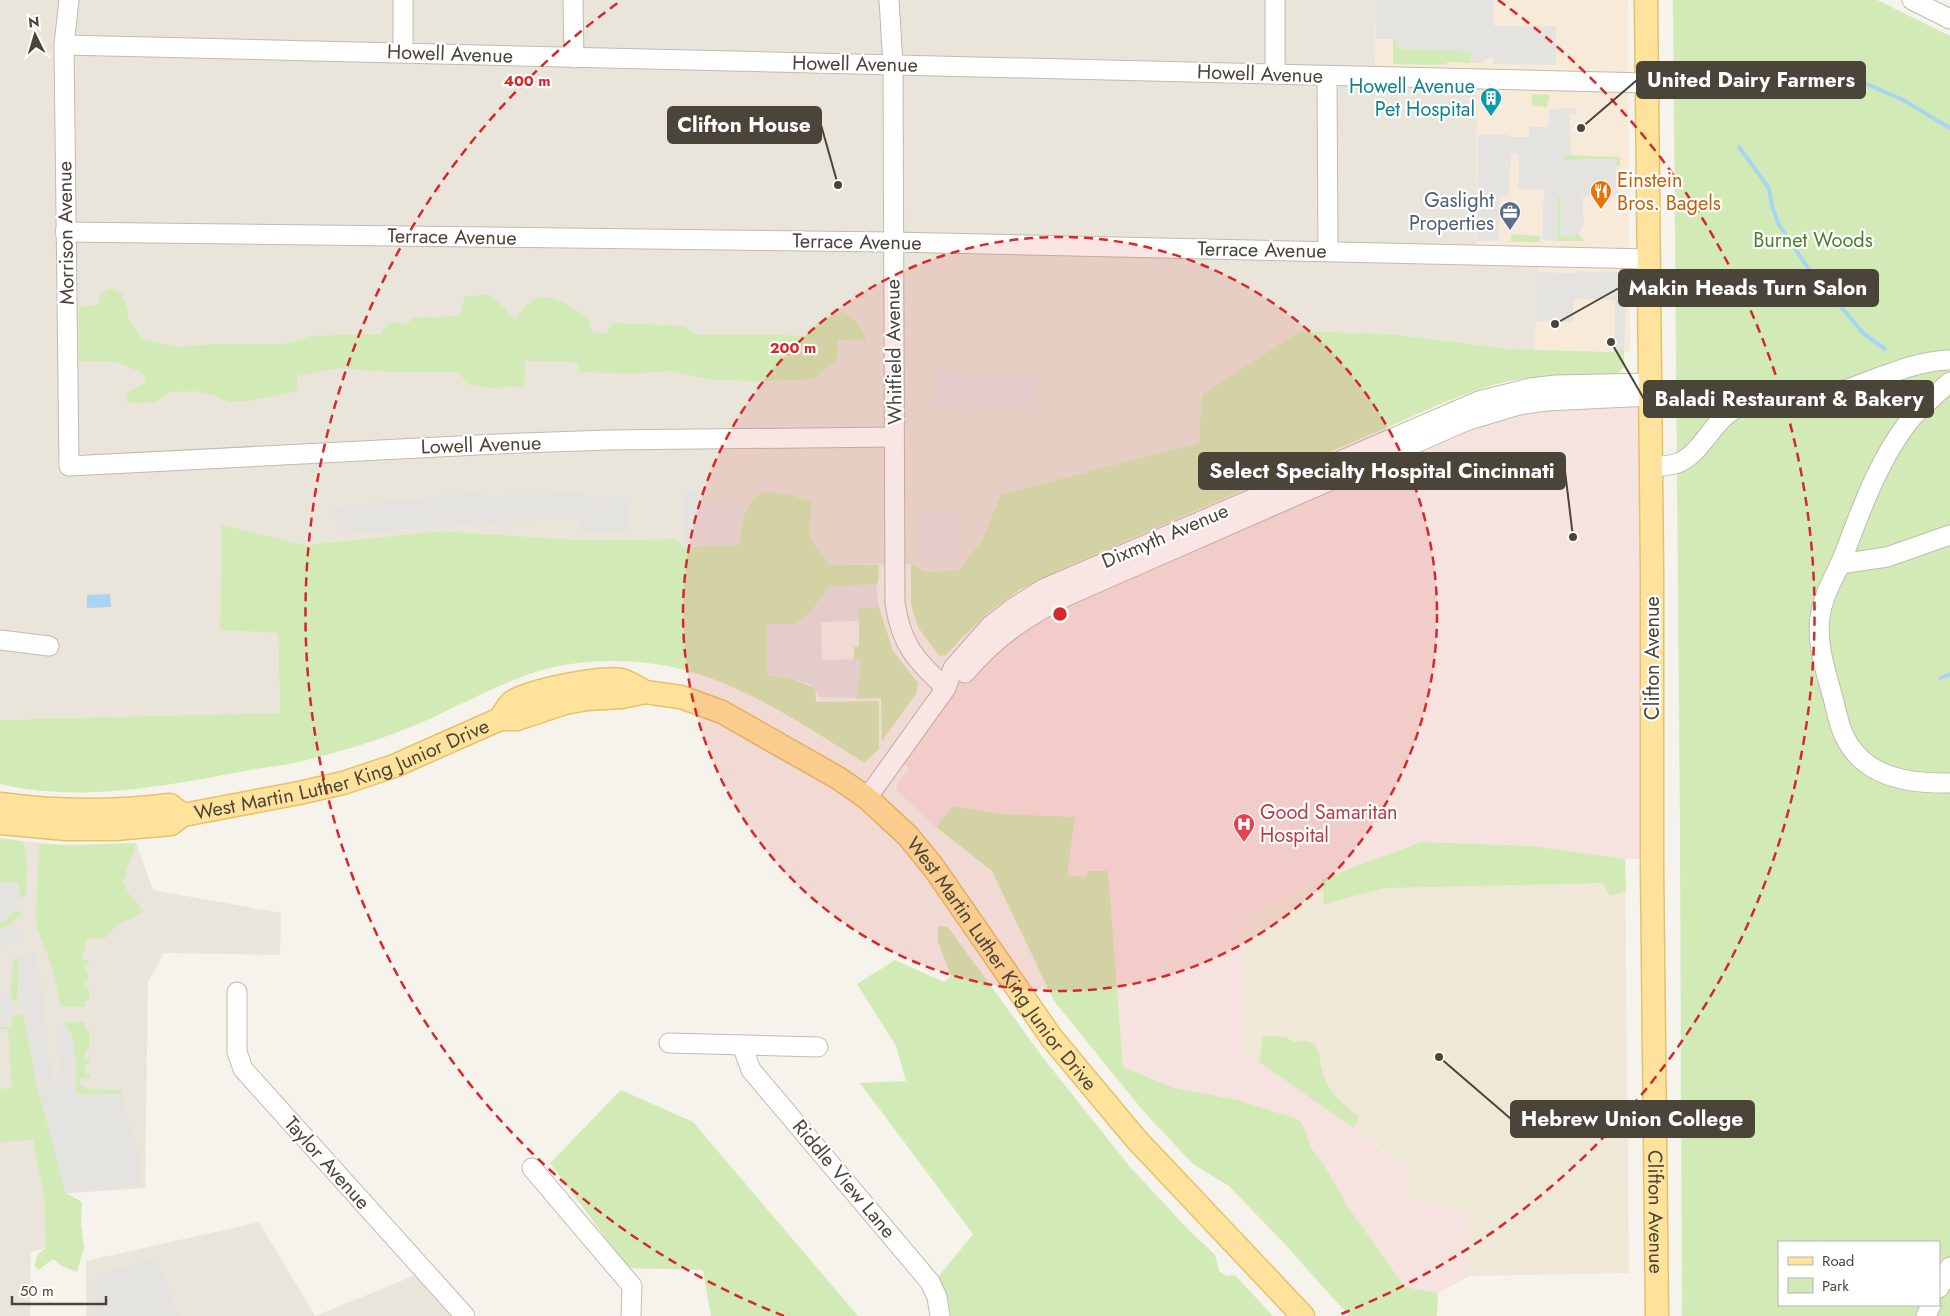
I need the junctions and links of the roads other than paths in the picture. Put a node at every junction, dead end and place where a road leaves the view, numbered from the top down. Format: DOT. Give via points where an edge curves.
graph roads {
  1 [pos="69,0"];
  2 [pos="403,0"];
  3 [pos="573,0"];
  4 [pos="890,0"];
  5 [pos="1275,0"];
  6 [pos="1646,0"];
  7 [pos="1912,0"];
  8 [pos="1950,18"];
  9 [pos="64,45"];
  10 [pos="404,53"];
  11 [pos="574,58"];
  12 [pos="892,64"];
  13 [pos="1275,74"];
  14 [pos="1327,76"];
  15 [pos="1647,83"];
  16 [pos="65,232"];
  17 [pos="893,242"];
  18 [pos="1328,251"];
  19 [pos="1648,259"];
  20 [pos="1950,360"];
  21 [pos="1950,382"];
  22 [pos="1650,389"];
  23 [pos="894,437"];
  24 [pos="69,466"];
  25 [pos="1651,466"];
  26 [pos="1950,535"];
  27 [pos="1840,564"];
  28 [pos="0,640"];
  29 [pos="49,646"];
  30 [pos="946,688"];
  31 [pos="1950,783"];
  32 [pos="867,798"];
  33 [pos="0,804"];
  34 [pos="183,815"];
  35 [pos="0,823"];
  36 [pos="237,992"];
  37 [pos="669,1043"];
  38 [pos="742,1045"];
  39 [pos="818,1047"];
  40 [pos="532,1168"];
  41 [pos="1950,1268"];
  42 [pos="1940,1286"];
  43 [pos="465,1316"];
  44 [pos="631,1316"];
  45 [pos="940,1316"];
  46 [pos="1303,1316"];
  47 [pos="1657,1316"];
  1 -- 9 [label="street, Morrison Avenue"];
  2 -- 10 [label="street"];
  3 -- 11 [label="street"];
  4 -- 12 [label="street, Whitfield Avenue"];
  5 -- 13 [label="street"];
  6 -- 15 [label="main road, Clifton Avenue"];
  7 -- 8 [label="street"];
  9 -- 10 [label="street, Howell Avenue"];
  9 -- 16 [label="street, Morrison Avenue"];
  10 -- 11 [label="street, Howell Avenue"];
  11 -- 12 [label="street, Howell Avenue"];
  12 -- 13 [label="street, Howell Avenue"];
  12 -- 17 [label="street, Whitfield Avenue"];
  13 -- 14 [label="street, Howell Avenue"];
  14 -- 15 [label="street, Howell Avenue"];
  14 -- 18 [label="street"];
  15 -- 19 [label="main road, Clifton Avenue"];
  16 -- 17 [label="street, Terrace Avenue"];
  16 -- 24 [label="street, Morrison Avenue"];
  17 -- 18 [label="street, Terrace Avenue"];
  17 -- 23 [label="street, Whitfield Avenue"];
  18 -- 19 [label="street, Terrace Avenue"];
  19 -- 22 [label="main road, Clifton Avenue"];
  20 -- 25 [label="street" via="1931,361 1819,397 1739,407 1678,463"];
  21 -- 27 [label="street" via="1910,421 1893,445 1870,487"];
  22 -- 25 [label="main road, Clifton Avenue"];
  22 -- 30 [label="street, Dixmyth Avenue" via="1556,385 1479,401 1043,590 990,626 953,668"];
  23 -- 24 [label="street, Lowell Avenue" via="490,444"];
  23 -- 30 [label="street, Whitfield Avenue" via="898,618 902,635 914,655"];
  25 -- 47 [label="main road, Clifton Avenue"];
  26 -- 27 [label="street" via="1887,557"];
  27 -- 31 [label="street" via="1825,593 1820,618 1820,650 1841,728 1851,747 1866,764 1884,774 1918,782"];
  28 -- 29 [label="street"];
  30 -- 32 [label="street, Dixmyth Avenue"];
  32 -- 34 [label="main road, West Martin Luther King Junior Drive" via="731,716 681,697 645,692 621,680 594,680 575,682 512,702 500,719 361,778 299,794"];
  32 -- 46 [label="main road, West Martin Luther King Junior Drive" via="908,836 934,868 1051,1036 1136,1139"];
  33 -- 34 [label="main road, West Martin Luther King Junior Drive" via="40,809 106,810 170,804"];
  34 -- 35 [label="main road, West Martin Luther King Junior Drive" via="171,824 115,829 66,829"];
  36 -- 43 [label="street, Taylor Avenue" via="237,1052 243,1069"];
  37 -- 38 [label="street"];
  38 -- 39 [label="street"];
  38 -- 45 [label="street, Riddle View Lane" via="751,1070 930,1282"];
  40 -- 44 [label="street" via="632,1286"];
  41 -- 42 [label="street"];
}
